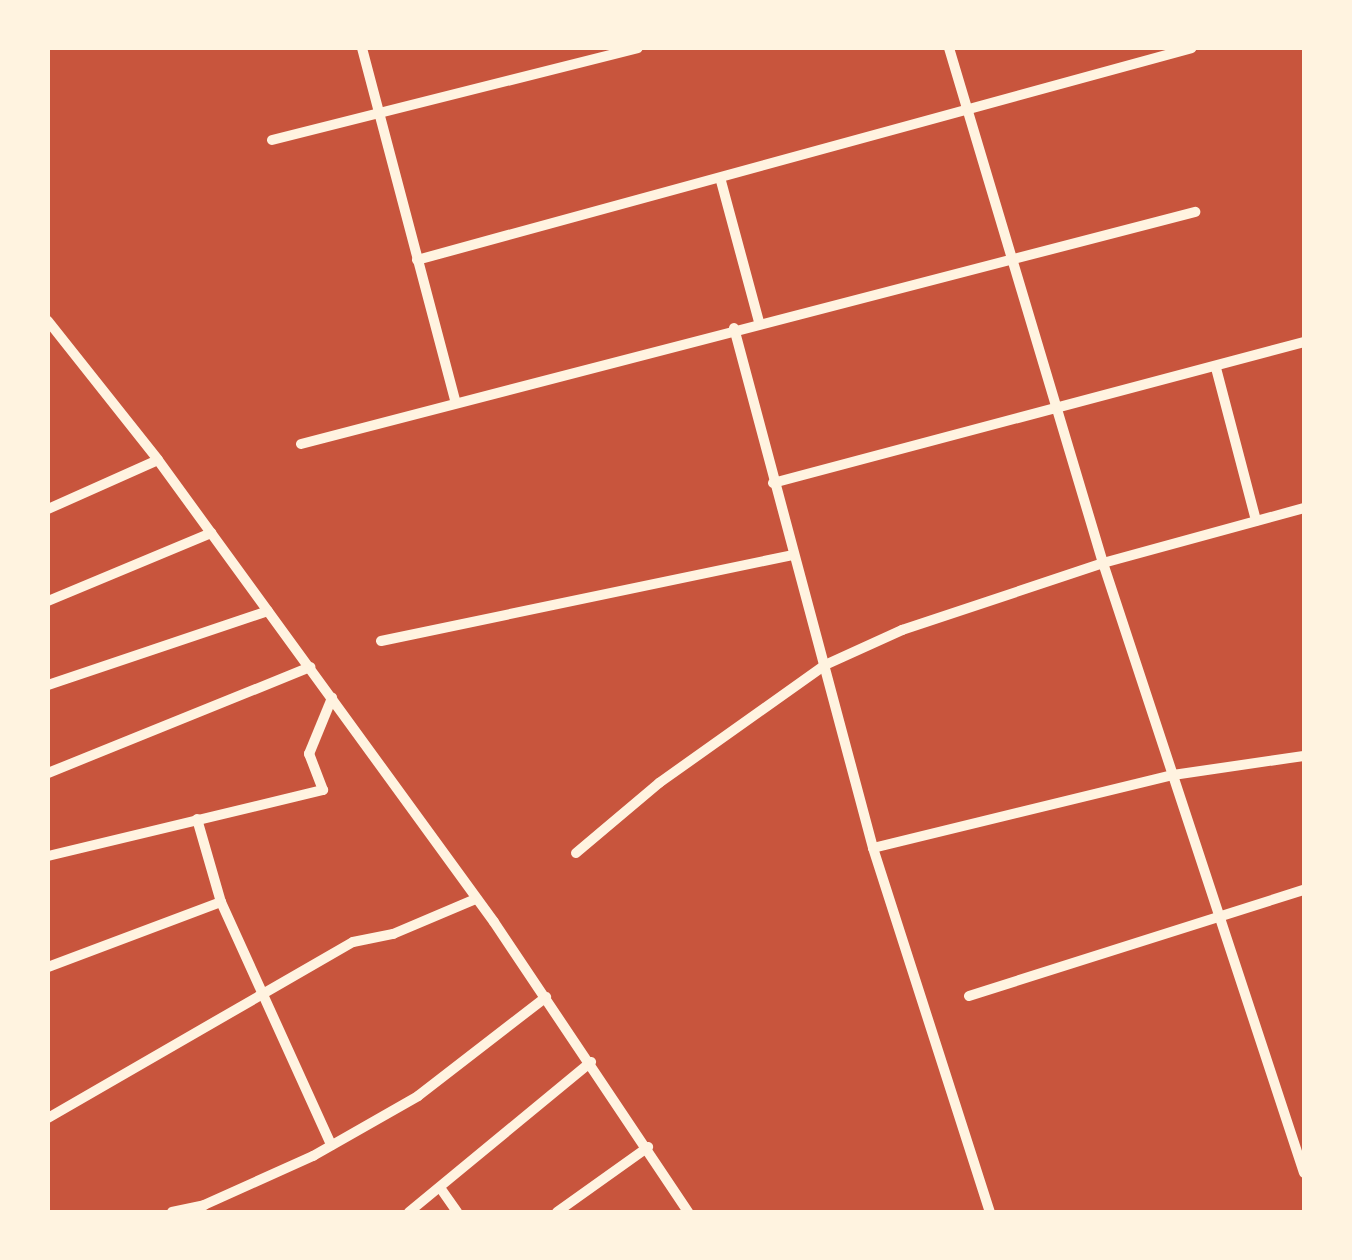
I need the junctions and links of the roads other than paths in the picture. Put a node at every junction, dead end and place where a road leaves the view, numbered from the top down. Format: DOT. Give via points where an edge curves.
graph roads {
  1 [pos="362,48"];
  2 [pos="638,48"];
  3 [pos="950,48"];
  4 [pos="1192,48"];
  5 [pos="969,110"];
  6 [pos="378,113"];
  7 [pos="272,140"];
  8 [pos="720,181"];
  9 [pos="1195,212"];
  10 [pos="418,260"];
  11 [pos="1012,261"];
  12 [pos="759,322"];
  13 [pos="50,328"];
  14 [pos="734,328"];
  15 [pos="1304,342"];
  16 [pos="1216,368"];
  17 [pos="456,403"];
  18 [pos="1056,408"];
  19 [pos="300,444"];
  20 [pos="158,460"];
  21 [pos="773,483"];
  22 [pos="48,508"];
  23 [pos="1304,508"];
  24 [pos="1256,521"];
  25 [pos="211,533"];
  26 [pos="791,555"];
  27 [pos="1103,563"];
  28 [pos="48,600"];
  29 [pos="268,611"];
  30 [pos="381,641"];
  31 [pos="825,666"];
  32 [pos="310,667"];
  33 [pos="48,685"];
  34 [pos="332,698"];
  35 [pos="1304,756"];
  36 [pos="48,773"];
  37 [pos="1173,774"];
  38 [pos="197,819"];
  39 [pos="874,848"];
  40 [pos="576,852"];
  41 [pos="48,856"];
  42 [pos="1304,890"];
  43 [pos="476,899"];
  44 [pos="221,902"];
  45 [pos="1219,915"];
  46 [pos="48,967"];
  47 [pos="969,996"];
  48 [pos="546,997"];
  49 [pos="262,998"];
  50 [pos="591,1062"];
  51 [pos="48,1118"];
  52 [pos="331,1146"];
  53 [pos="648,1147"];
  54 [pos="1301,1154"];
  55 [pos="1304,1173"];
  56 [pos="441,1189"];
  57 [pos="172,1212"];
  58 [pos="409,1212"];
  59 [pos="458,1212"];
  60 [pos="557,1212"];
  61 [pos="688,1212"];
  62 [pos="990,1212"];
  1 -- 6 [label="street"];
  2 -- 6 [label="street"];
  3 -- 5 [label="street"];
  4 -- 5 [label="street"];
  5 -- 8 [label="street"];
  5 -- 11 [label="street"];
  6 -- 7 [label="street"];
  6 -- 10 [label="street"];
  8 -- 10 [label="street"];
  8 -- 12 [label="street"];
  9 -- 11 [label="street"];
  10 -- 17 [label="street"];
  11 -- 12 [label="street"];
  11 -- 18 [label="street"];
  12 -- 14 [label="street"];
  13 -- 20 [label="street"];
  14 -- 17 [label="street"];
  14 -- 21 [label="street"];
  15 -- 16 [label="street"];
  16 -- 18 [label="street"];
  16 -- 24 [label="street"];
  17 -- 19 [label="street"];
  18 -- 21 [label="street"];
  18 -- 27 [label="street"];
  20 -- 22 [label="street"];
  20 -- 25 [label="street"];
  21 -- 26 [label="street"];
  23 -- 24 [label="street"];
  24 -- 27 [label="street"];
  25 -- 28 [label="street"];
  25 -- 29 [label="street"];
  26 -- 30 [label="street"];
  26 -- 31 [label="street"];
  27 -- 31 [label="street" via="902,630"];
  27 -- 37 [label="street"];
  29 -- 32 [label="street"];
  29 -- 33 [label="street"];
  31 -- 39 [label="street"];
  31 -- 40 [label="street" via="659,783"];
  32 -- 34 [label="street"];
  32 -- 36 [label="street"];
  34 -- 38 [label="street" via="309,754 323,790"];
  34 -- 43 [label="street"];
  35 -- 37 [label="street"];
  37 -- 39 [label="street"];
  37 -- 45 [label="street"];
  38 -- 41 [label="street"];
  38 -- 44 [label="street"];
  39 -- 62 [label="street"];
  42 -- 45 [label="street"];
  43 -- 48 [label="street"];
  43 -- 49 [label="street" via="392,934 353,942"];
  44 -- 46 [label="street"];
  44 -- 49 [label="street"];
  45 -- 47 [label="street"];
  45 -- 54 [label="street"];
  48 -- 50 [label="street"];
  48 -- 52 [label="street" via="418,1096"];
  49 -- 51 [label="street"];
  49 -- 52 [label="street"];
  50 -- 53 [label="street"];
  50 -- 56 [label="street"];
  52 -- 57 [label="street" via="204,1206"];
  53 -- 60 [label="street"];
  53 -- 61 [label="street"];
  54 -- 55 [label="street"];
  56 -- 58 [label="street"];
  56 -- 59 [label="street"];
}
